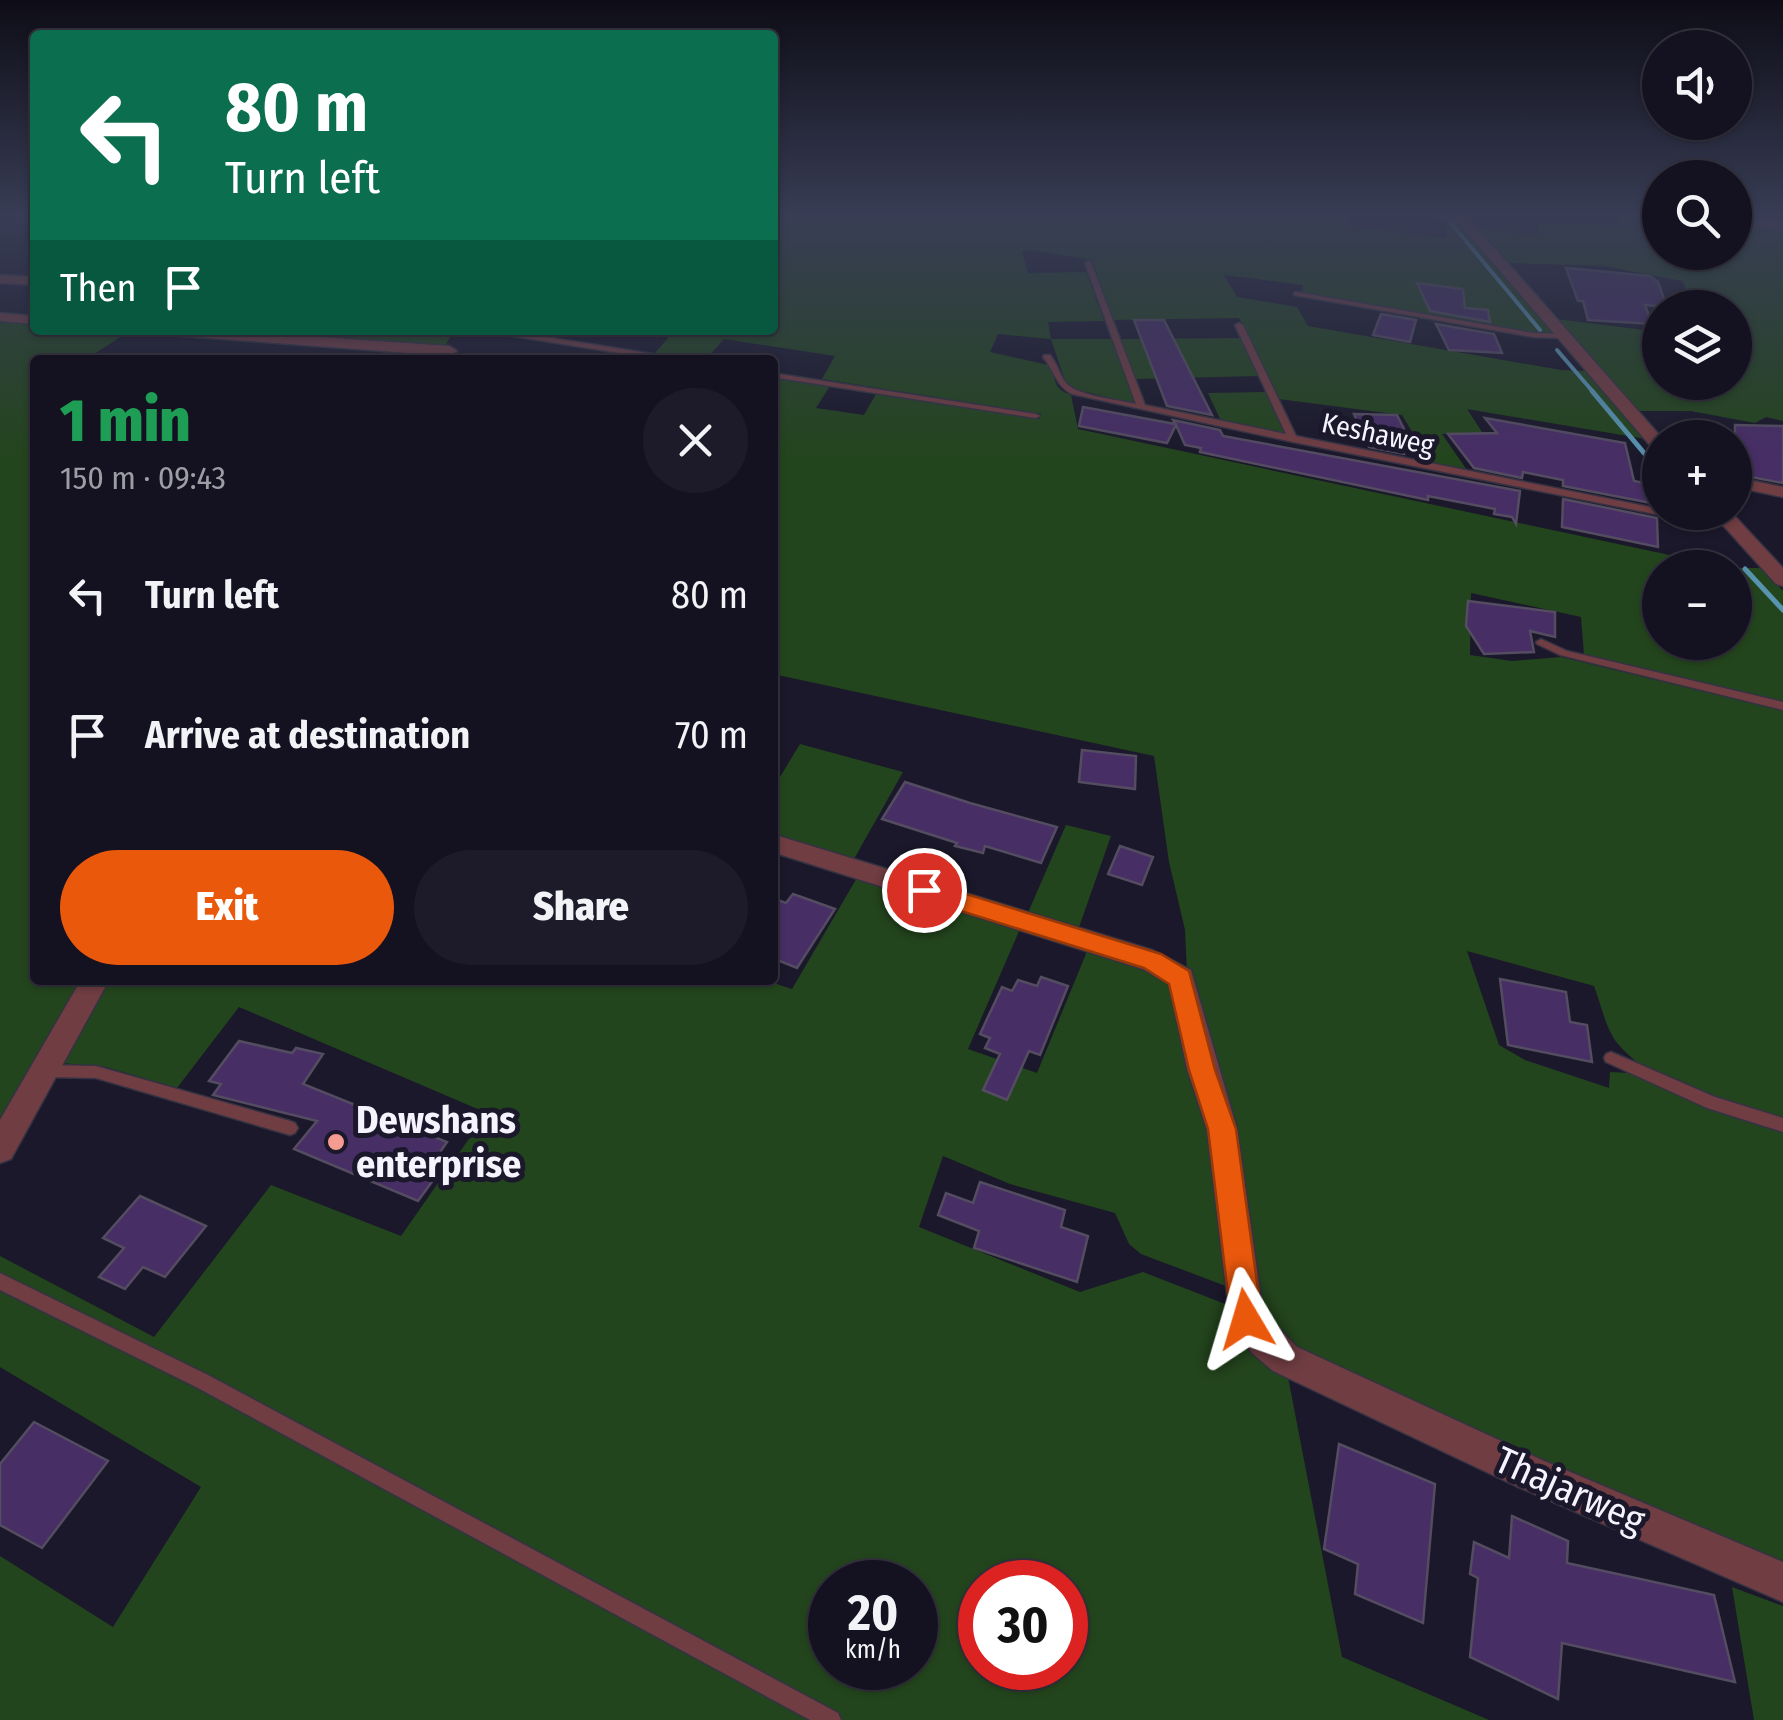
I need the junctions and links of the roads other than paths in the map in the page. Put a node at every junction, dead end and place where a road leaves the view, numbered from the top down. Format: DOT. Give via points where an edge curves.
graph roads {
  1 [pos="1101,297"];
  2 [pos="1315,297"];
  3 [pos="1531,297"];
  4 [pos="0,316"];
  5 [pos="30,319"];
  6 [pos="1239,326"];
  7 [pos="230,335"];
  8 [pos="519,335"];
  9 [pos="1564,336"];
  10 [pos="450,350"];
  11 [pos="646,355"];
  12 [pos="1047,357"];
  13 [pos="778,376"];
  14 [pos="1142,408"];
  15 [pos="1036,416"];
  16 [pos="1642,425"];
  17 [pos="1293,439"];
  18 [pos="1752,486"];
  19 [pos="1783,492"];
  20 [pos="1642,508"];
  21 [pos="1737,530"];
  22 [pos="1779,572"];
  23 [pos="1542,642"];
  24 [pos="1783,706"];
  25 [pos="778,846"];
  26 [pos="92,985"];
  27 [pos="1611,1058"];
  28 [pos="44,1072"];
  29 [pos="1783,1125"];
  30 [pos="290,1128"];
  31 [pos="0,1150"];
  32 [pos="0,1280"];
  33 [pos="1783,1582"];
  34 [pos="831,1720"];
  1 -- 14 [label="lane"];
  2 -- 9 [label="lane"];
  3 -- 9 [label="street"];
  4 -- 5 [label="street"];
  6 -- 17 [label="lane"];
  7 -- 10 [label="street"];
  8 -- 11 [label="lane"];
  9 -- 16 [label="street"];
  12 -- 14 [label="lane, Keshaweg" via="1066,390"];
  13 -- 15 [label="lane"];
  14 -- 17 [label="lane, Keshaweg"];
  17 -- 20 [label="lane, Keshaweg"];
  18 -- 19 [label="street"];
  21 -- 22 [label="street"];
  23 -- 24 [label="lane" via="1564,654"];
  25 -- 33 [label="street, Thajarweg" via="1152,961 1180,978 1222,1129 1246,1319 1262,1340 1285,1358 1529,1473"];
  26 -- 28 [label="street"];
  27 -- 29 [label="lane" via="1712,1103"];
  28 -- 30 [label="lane" via="96,1072"];
  28 -- 31 [label="street"];
  32 -- 34 [label="lane" via="202,1380"];
}
